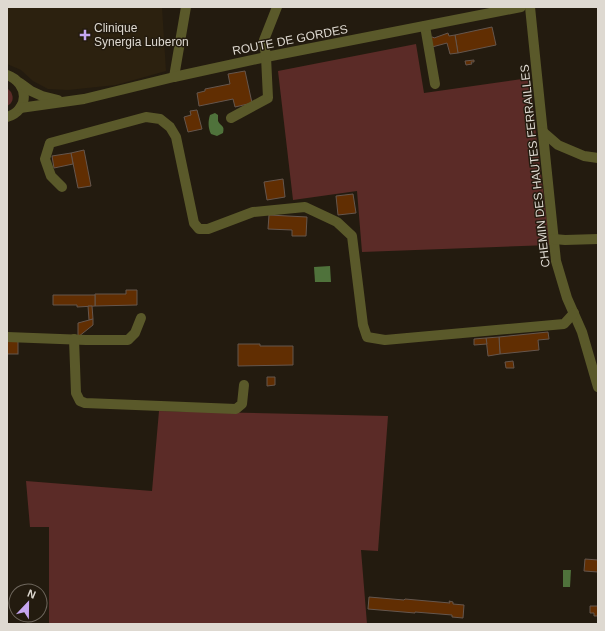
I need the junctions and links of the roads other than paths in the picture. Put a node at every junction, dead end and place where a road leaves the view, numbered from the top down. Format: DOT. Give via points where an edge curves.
graph roads {
  1 [pos="186,7"];
  2 [pos="277,7"];
  3 [pos="521,7"];
  4 [pos="530,7"];
  5 [pos="494,10"];
  6 [pos="425,26"];
  7 [pos="266,57"];
  8 [pos="7,75"];
  9 [pos="174,77"];
  10 [pos="20,83"];
  11 [pos="435,84"];
  12 [pos="64,101"];
  13 [pos="20,108"];
  14 [pos="7,117"];
  15 [pos="231,118"];
  16 [pos="543,132"];
  17 [pos="598,158"];
  18 [pos="62,187"];
  19 [pos="554,239"];
  20 [pos="598,239"];
  21 [pos="574,314"];
  22 [pos="141,318"];
  23 [pos="7,337"];
  24 [pos="74,339"];
  25 [pos="244,385"];
  26 [pos="598,387"];
  1 -- 9 [label="street"];
  2 -- 7 [label="street" via="264,40"];
  3 -- 5 [label="street, ROUTE DE GORDES"];
  4 -- 16 [label="street, CHEMIN DES HAUTES FERRAILLES"];
  5 -- 6 [label="street, ROUTE DE GORDES"];
  6 -- 7 [label="street, ROUTE DE GORDES"];
  6 -- 11 [label="street"];
  7 -- 9 [label="street, ROUTE DE GORDES"];
  7 -- 15 [label="street" via="268,98"];
  8 -- 10 [label="street, ROUTE DE GORDES"];
  9 -- 12 [label="street, ROUTE DE GORDES" via="84,99"];
  10 -- 12 [label="street, ROUTE DE GORDES" via="42,96"];
  10 -- 13 [label="street" via="24,95"];
  12 -- 13 [label="street, ROUTE DE GORDES"];
  13 -- 14 [label="street"];
  16 -- 17 [label="street" via="558,145 584,156"];
  16 -- 19 [label="street, CHEMIN DES HAUTES FERRAILLES"];
  18 -- 21 [label="street" via="51,176 45,159 50,143 146,117 160,119 170,127 176,137 194,223 199,229 253,212 305,207 337,222 352,236 363,324 367,336 385,340 564,324"];
  19 -- 20 [label="street"];
  19 -- 21 [label="street, CHEMIN DES HAUTES FERRAILLES" via="556,261"];
  21 -- 26 [label="street, CHEMIN DES HAUTES FERRAILLES"];
  22 -- 24 [label="street" via="135,333 128,340"];
  23 -- 24 [label="street"];
  24 -- 25 [label="street" via="76,393 80,401 85,403 236,409 242,404"];
}
